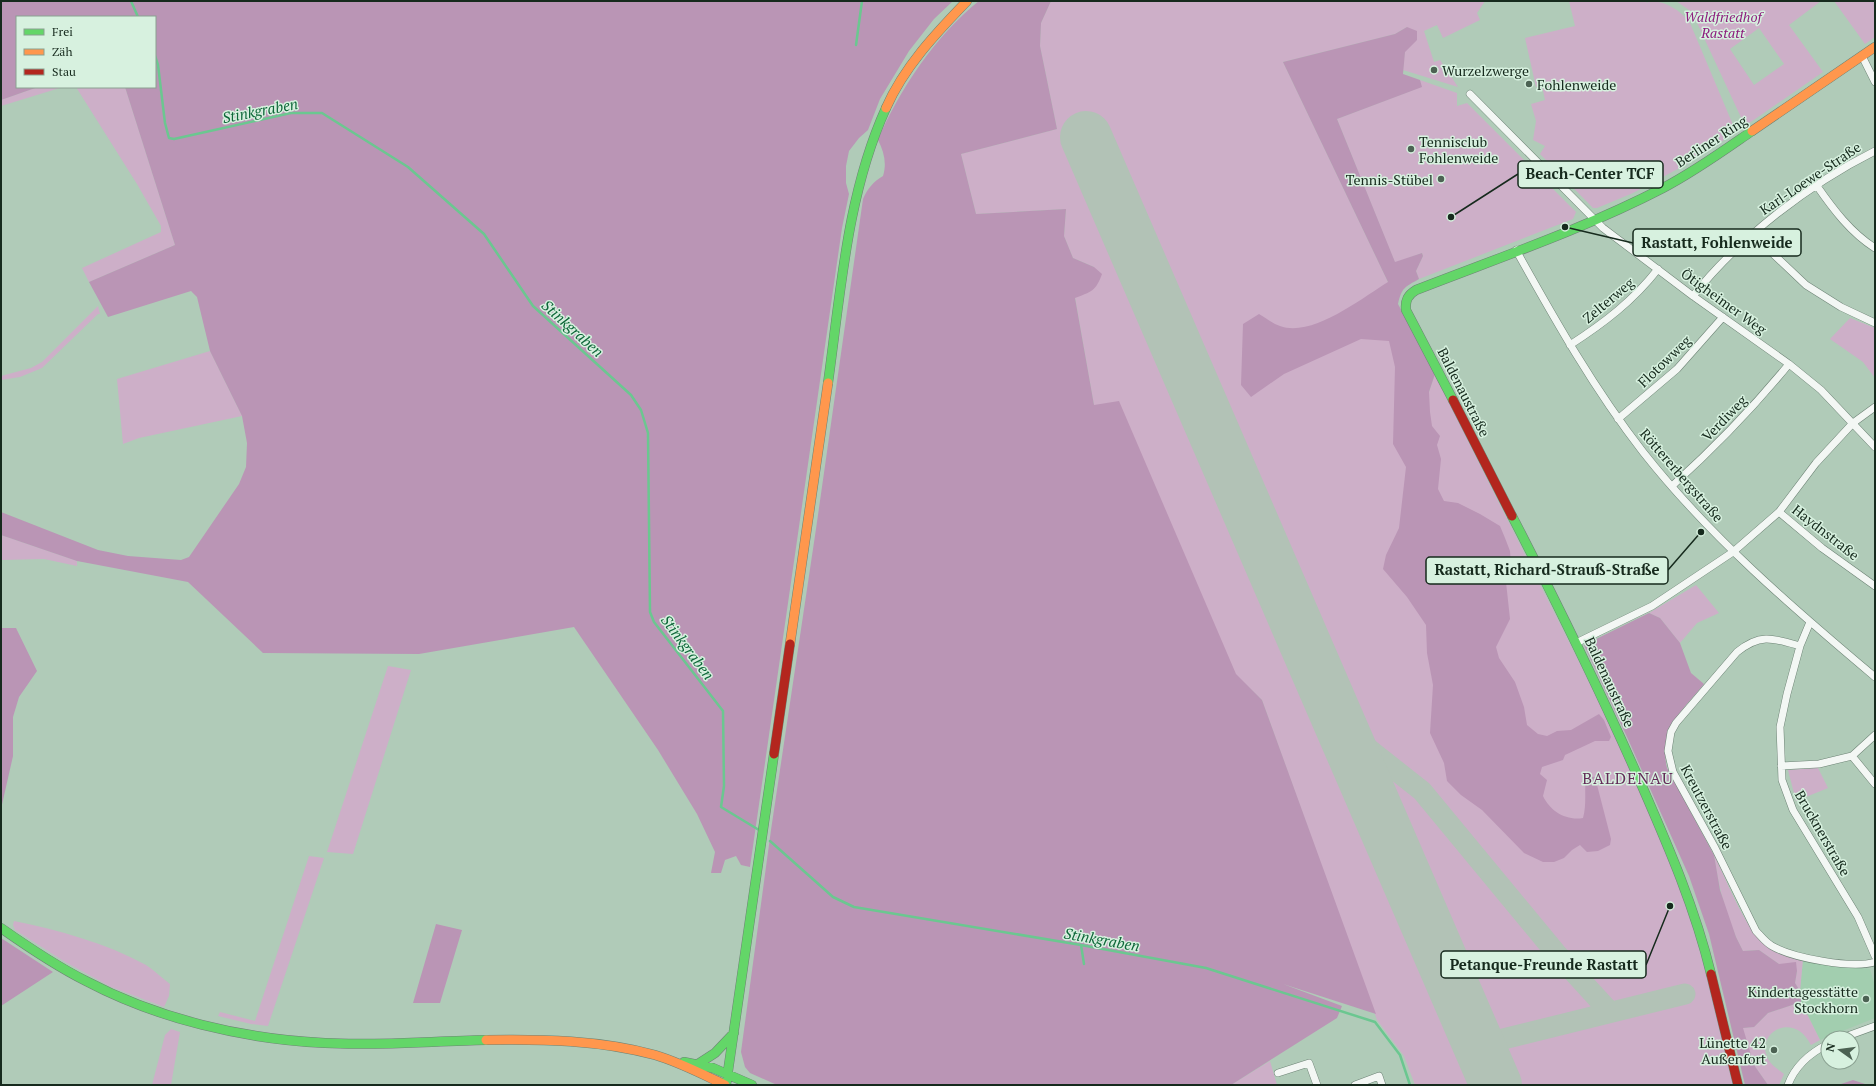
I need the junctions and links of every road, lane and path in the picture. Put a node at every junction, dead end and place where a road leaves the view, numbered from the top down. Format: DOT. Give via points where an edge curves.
graph roads {
  1 [pos="967,1"];
  2 [pos="1875,47"];
  3 [pos="1862,56"];
  4 [pos="1875,82"];
  5 [pos="1470,94"];
  6 [pos="1875,151"];
  7 [pos="1817,186"];
  8 [pos="1594,220"];
  9 [pos="1752,234"];
  10 [pos="1875,248"];
  11 [pos="1516,250"];
  12 [pos="1658,269"];
  13 [pos="1693,296"];
  14 [pos="1406,310"];
  15 [pos="1723,317"];
  16 [pos="1875,323"];
  17 [pos="1570,345"];
  18 [pos="1789,364"];
  19 [pos="1875,407"];
  20 [pos="1618,419"];
  21 [pos="1853,423"];
  22 [pos="1875,447"];
  23 [pos="1672,486"];
  24 [pos="1779,512"];
  25 [pos="1733,552"];
  26 [pos="1875,586"];
  27 [pos="1810,622"];
  28 [pos="1576,643"];
  29 [pos="1800,646"];
  30 [pos="1875,677"];
  31 [pos="1875,735"];
  32 [pos="1852,756"];
  33 [pos="1781,766"];
  34 [pos="1875,784"];
  35 [pos="1,928"];
  36 [pos="1875,956"];
  37 [pos="1875,962"];
  38 [pos="1875,1026"];
  39 [pos="1860,1031"];
  40 [pos="734,1033"];
  41 [pos="1820,1049"];
  42 [pos="674,1061"];
  43 [pos="698,1064"];
  44 [pos="1278,1073"];
  45 [pos="728,1074"];
  46 [pos="726,1085"];
  47 [pos="752,1085"];
  48 [pos="1317,1085"];
  49 [pos="1355,1085"];
  50 [pos="1382,1085"];
  51 [pos="1738,1085"];
  52 [pos="1788,1085"];
  1 -- 40 [label="street" via="937,31 902,79 876,126 860,175 850,229"];
  2 -- 3 [label="street, Berliner Ring"];
  3 -- 4 [label="street"];
  3 -- 8 [label="street, Berliner Ring" via="1714,158 1663,188"];
  5 -- 8 [label="street, Ötigheimer Weg"];
  6 -- 7 [label="street, Karl-Loewe-Straße"];
  7 -- 9 [label="street, Karl-Loewe-Straße"];
  7 -- 10 [label="street" via="1855,232"];
  8 -- 11 [label="street, Berliner Ring"];
  8 -- 12 [label="street, Ötigheimer Weg"];
  9 -- 13 [label="street, Karl-Loewe-Straße" via="1722,262"];
  9 -- 16 [label="street" via="1806,286"];
  11 -- 14 [label="street, Berliner Ring" via="1416,290 1407,297"];
  11 -- 17 [label="street, Röttererbergstraße"];
  12 -- 13 [label="street, Ötigheimer Weg"];
  12 -- 17 [label="street, Zelterweg" via="1615,314"];
  13 -- 15 [label="street, Ötigheimer Weg"];
  14 -- 28 [label="street, Baldenaustraße"];
  15 -- 18 [label="street, Ötigheimer Weg"];
  15 -- 20 [label="street, Flotowweg" via="1677,369"];
  17 -- 20 [label="street, Röttererbergstraße"];
  18 -- 21 [label="street, Ötigheimer Weg" via="1821,390"];
  18 -- 23 [label="street, Verdiweg" via="1718,444"];
  19 -- 21 [label="street"];
  20 -- 23 [label="street, Röttererbergstraße"];
  21 -- 22 [label="street, Ötigheimer Weg"];
  21 -- 24 [label="street" via="1816,463"];
  23 -- 25 [label="street, Röttererbergstraße"];
  24 -- 25 [label="street"];
  24 -- 26 [label="street, Haydnstraße" via="1822,548"];
  25 -- 27 [label="street, Röttererbergstraße"];
  25 -- 28 [label="street" via="1652,606"];
  27 -- 29 [label="street, Brucknerstraße"];
  27 -- 30 [label="street, Röttererbergstraße"];
  28 -- 51 [label="street, Baldenaustraße" via="1682,879 1702,936"];
  29 -- 33 [label="street, Brucknerstraße" via="1780,727"];
  29 -- 37 [label="street, Kreutzerstraße" via="1765,638 1746,644 1676,723 1669,742 1669,759 1673,772 1715,848 1756,931 1761,936 1777,948 1825,961 1855,965"];
  31 -- 32 [label="street"];
  32 -- 33 [label="street" via="1818,764"];
  32 -- 34 [label="street"];
  33 -- 36 [label="street, Brucknerstraße" via="1782,780 1793,810 1858,917"];
  35 -- 42 [label="street" via="64,970 130,1002 207,1027 243,1035 284,1040 373,1044 573,1041 618,1047"];
  38 -- 39 [label="street"];
  40 -- 43 [label="street" via="715,1053"];
  40 -- 45 [label="street"];
  41 -- 52 [label="street" via="1806,1058"];
  42 -- 43 [label="street"];
  42 -- 46 [label="street"];
  43 -- 45 [label="street"];
  44 -- 48 [label="street" via="1309,1063"];
  45 -- 46 [label="street"];
  45 -- 47 [label="street"];
  49 -- 50 [label="street" via="1379,1076"];
}
